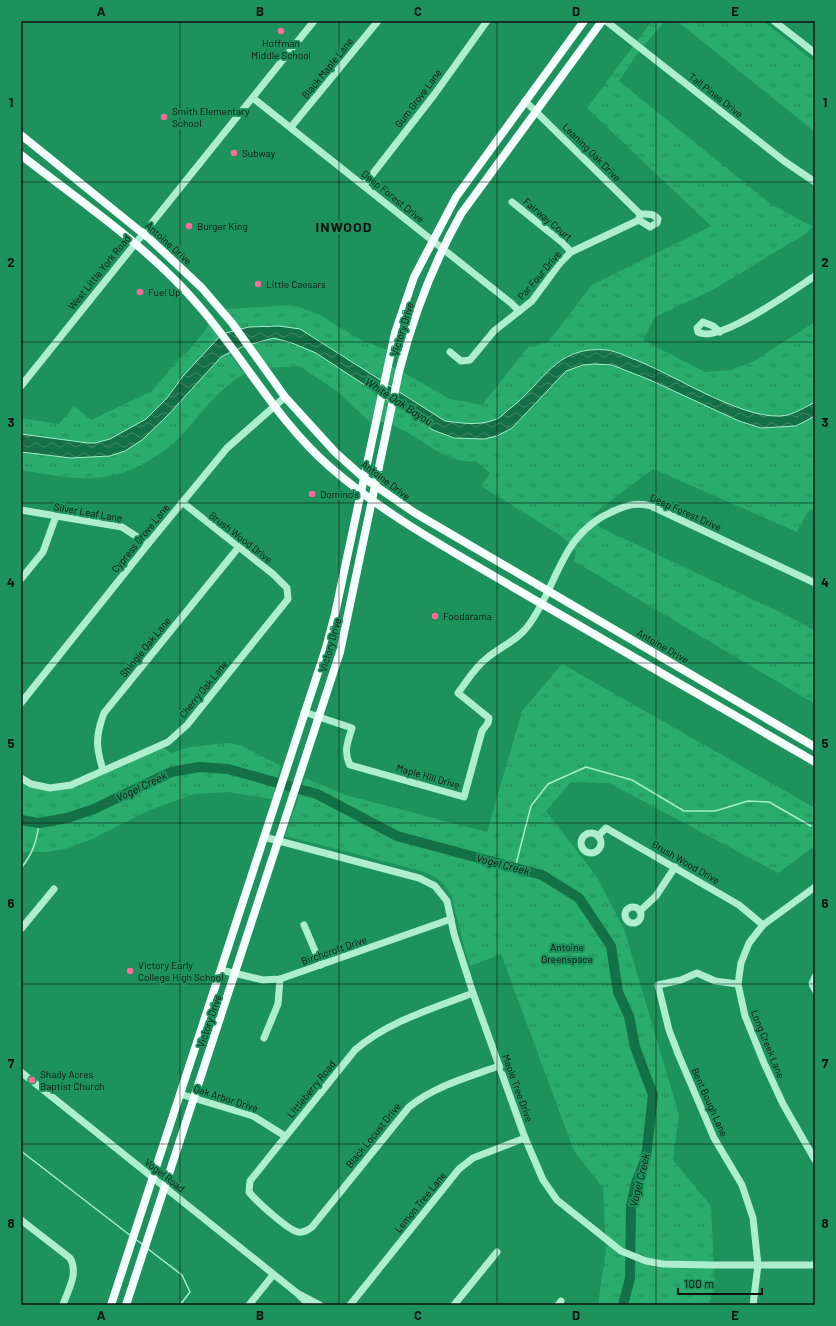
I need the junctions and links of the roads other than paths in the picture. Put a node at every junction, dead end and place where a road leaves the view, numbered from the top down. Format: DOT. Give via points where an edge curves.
graph roads {
  1 [pos="314,21"];
  2 [pos="378,21"];
  3 [pos="487,21"];
  4 [pos="584,21"];
  5 [pos="602,21"];
  6 [pos="606,21"];
  7 [pos="774,21"];
  8 [pos="815,53"];
  9 [pos="253,98"];
  10 [pos="525,101"];
  11 [pos="536,110"];
  12 [pos="291,127"];
  13 [pos="21,135"];
  14 [pos="21,155"];
  15 [pos="815,182"];
  16 [pos="364,185"];
  17 [pos="93,194"];
  18 [pos="512,202"];
  19 [pos="85,204"];
  20 [pos="640,217"];
  21 [pos="143,233"];
  22 [pos="433,240"];
  23 [pos="135,243"];
  24 [pos="442,249"];
  25 [pos="571,252"];
  26 [pos="815,276"];
  27 [pos="519,311"];
  28 [pos="720,332"];
  29 [pos="395,333"];
  30 [pos="409,334"];
  31 [pos="450,352"];
  32 [pos="21,386"];
  33 [pos="285,397"];
  34 [pos="274,407"];
  35 [pos="364,478"];
  36 [pos="375,486"];
  37 [pos="361,492"];
  38 [pos="182,502"];
  39 [pos="372,502"];
  40 [pos="21,510"];
  41 [pos="56,516"];
  42 [pos="148,544"];
  43 [pos="238,548"];
  44 [pos="479,550"];
  45 [pos="474,564"];
  46 [pos="21,579"];
  47 [pos="342,583"];
  48 [pos="815,583"];
  49 [pos="355,584"];
  50 [pos="287,588"];
  51 [pos="549,591"];
  52 [pos="543,604"];
  53 [pos="648,649"];
  54 [pos="640,662"];
  55 [pos="21,703"];
  56 [pos="745,706"];
  57 [pos="304,712"];
  58 [pos="318,717"];
  59 [pos="738,718"];
  60 [pos="815,747"];
  61 [pos="814,759"];
  62 [pos="103,770"];
  63 [pos="21,778"];
  64 [pos="598,836"];
  65 [pos="264,837"];
  66 [pos="278,841"];
  67 [pos="675,867"];
  68 [pos="815,887"];
  69 [pos="54,889"];
  70 [pos="640,911"];
  71 [pos="452,919"];
  72 [pos="304,925"];
  73 [pos="763,925"];
  74 [pos="21,929"];
  75 [pos="321,965"];
  76 [pos="222,970"];
  77 [pos="236,973"];
  78 [pos="815,977"];
  79 [pos="280,979"];
  80 [pos="738,984"];
  81 [pos="815,990"];
  82 [pos="473,993"];
  83 [pos="264,1038"];
  84 [pos="499,1066"];
  85 [pos="21,1072"];
  86 [pos="180,1094"];
  87 [pos="194,1098"];
  88 [pos="285,1136"];
  89 [pos="525,1138"];
  90 [pos="815,1160"];
  91 [pos="153,1178"];
  92 [pos="165,1187"];
  93 [pos="21,1221"];
  94 [pos="303,1232"];
  95 [pos="497,1252"];
  96 [pos="815,1264"];
  97 [pos="758,1265"];
  98 [pos="274,1275"];
  99 [pos="297,1293"];
  100 [pos="63,1305"];
  101 [pos="111,1305"];
  102 [pos="126,1305"];
  103 [pos="249,1305"];
  104 [pos="309,1305"];
  105 [pos="320,1305"];
  106 [pos="350,1305"];
  107 [pos="454,1305"];
  108 [pos="753,1305"];
  1 -- 9 [label="street, West Little York Road"];
  2 -- 12 [label="street, Black Maple Lane"];
  3 -- 16 [label="street, Gum Grove Lane"];
  4 -- 10 [label="main road, Victory Drive"];
  5 -- 11 [label="main road, Victory Drive"];
  6 -- 15 [label="street, Tall Pines Drive" via="784,161"];
  7 -- 8 [label="street"];
  9 -- 12 [label="street, Deep Forest Drive"];
  9 -- 21 [label="street, West Little York Road"];
  10 -- 11 [label="street, Leaning Oak Drive"];
  10 -- 22 [label="main road, Victory Drive" via="456,197"];
  11 -- 20 [label="street, Leaning Oak Drive"];
  11 -- 24 [label="main road, Victory Drive" via="461,214"];
  12 -- 16 [label="street, Deep Forest Drive"];
  13 -- 17 [label="main road, Antoine Drive"];
  14 -- 19 [label="main road"];
  16 -- 22 [label="street, Deep Forest Drive"];
  17 -- 19 [label="main road"];
  17 -- 21 [label="main road, Antoine Drive"];
  18 -- 25 [label="street, Fairway Court"];
  19 -- 23 [label="main road"];
  20 -- 25 [label="street, Par Four Drive"];
  21 -- 23 [label="street, West Little York Road"];
  21 -- 33 [label="main road, Antoine Drive" via="202,288 232,323"];
  22 -- 24 [label="street, Deep Forest Drive"];
  22 -- 29 [label="main road, Victory Drive" via="414,277"];
  23 -- 32 [label="street, West Little York Road"];
  23 -- 34 [label="main road" via="176,281 219,331"];
  24 -- 27 [label="street, Deep Forest Drive"];
  24 -- 30 [label="main road, Victory Drive" via="426,284"];
  25 -- 27 [label="street, Par Four Drive" via="532,301"];
  26 -- 28 [label="street" via="742,322"];
  27 -- 31 [label="street, Par Four Drive" via="494,331 470,360 461,361"];
  29 -- 30 [label="main road"];
  29 -- 35 [label="main road, Victory Drive"];
  30 -- 36 [label="main road, Victory Drive"];
  33 -- 34 [label="street, Cypress Grove Lane"];
  33 -- 35 [label="main road, Antoine Drive" via="335,452"];
  34 -- 37 [label="main road" via="306,444"];
  34 -- 38 [label="street, Cypress Grove Lane" via="227,448"];
  35 -- 36 [label="main road, Antoine Drive"];
  35 -- 37 [label="main road, Victory Drive"];
  36 -- 39 [label="main road, Victory Drive"];
  36 -- 44 [label="main road, Antoine Drive" via="415,513"];
  37 -- 39 [label="main road"];
  37 -- 47 [label="main road, Victory Drive"];
  38 -- 42 [label="street, Cypress Grove Lane"];
  38 -- 43 [label="street, Brush Wood Drive"];
  39 -- 45 [label="main road"];
  39 -- 49 [label="main road, Victory Drive"];
  40 -- 41 [label="street, Silver Leaf Lane"];
  41 -- 42 [label="street, Silver Leaf Lane" via="122,527"];
  41 -- 46 [label="street" via="43,552"];
  42 -- 55 [label="street, Cypress Grove Lane"];
  43 -- 50 [label="street, Brush Wood Drive"];
  43 -- 62 [label="street, Shingle Oak Lane" via="104,713 98,730 97,748"];
  44 -- 45 [label="main road"];
  44 -- 51 [label="main road, Antoine Drive"];
  45 -- 52 [label="main road"];
  47 -- 49 [label="main road"];
  47 -- 57 [label="main road, Victory Drive" via="326,648"];
  48 -- 51 [label="street, Deep Forest Drive" via="640,503 614,511 590,523 564,556"];
  49 -- 58 [label="main road, Victory Drive" via="344,634"];
  50 -- 62 [label="street, Cherry Oak Lane" via="288,599 188,725 168,742"];
  51 -- 52 [label="street, Deep Forest Drive"];
  51 -- 53 [label="main road, Antoine Drive"];
  52 -- 54 [label="main road"];
  52 -- 58 [label="street, Maple Hill Drive" via="527,628 487,658 458,693 489,718 482,731 464,797 350,765 346,758 346,748 352,728"];
  53 -- 54 [label="main road"];
  53 -- 56 [label="main road, Antoine Drive"];
  54 -- 59 [label="main road"];
  56 -- 59 [label="main road"];
  56 -- 60 [label="main road, Antoine Drive"];
  57 -- 58 [label="street, Maple Hill Drive"];
  57 -- 65 [label="main road, Victory Drive"];
  58 -- 66 [label="main road, Victory Drive"];
  59 -- 61 [label="main road"];
  62 -- 63 [label="street, Cherry Oak Lane" via="71,785 50,788 31,784"];
  64 -- 67 [label="street, Brush Wood Drive" via="606,828"];
  65 -- 66 [label="street, Maple Tree Drive"];
  65 -- 76 [label="main road, Victory Drive"];
  66 -- 71 [label="street, Maple Tree Drive" via="429,882 444,895"];
  66 -- 77 [label="main road, Victory Drive"];
  67 -- 70 [label="street" via="656,896"];
  67 -- 73 [label="street, Brush Wood Drive" via="739,905"];
  68 -- 73 [label="street, Long Creek Lane"];
  69 -- 74 [label="street"];
  71 -- 75 [label="street, Birchcroft Drive"];
  71 -- 82 [label="street, Maple Tree Drive" via="454,934"];
  72 -- 75 [label="street"];
  73 -- 80 [label="street, Long Creek Lane" via="749,943 741,963"];
  75 -- 79 [label="street, Birchcroft Drive"];
  76 -- 77 [label="street, Birchcroft Drive"];
  76 -- 86 [label="main road, Victory Drive"];
  77 -- 79 [label="street, Birchcroft Drive" via="263,980"];
  77 -- 87 [label="main road, Victory Drive"];
  78 -- 81 [label="street" via="812,984"];
  79 -- 83 [label="street" via="278,1004"];
  80 -- 90 [label="street, Long Creek Lane" via="745,1016 764,1063 783,1104"];
  80 -- 97 [label="street, Bent Bough Lane" via="715,981 697,973 658,985 669,1030 679,1056 714,1138 742,1185 753,1218"];
  82 -- 84 [label="street, Maple Tree Drive"];
  82 -- 88 [label="street, Littleberry Road" via="392,1024 371,1037 355,1050"];
  84 -- 89 [label="street, Maple Tree Drive"];
  84 -- 94 [label="street, Black Locust Drive" via="424,1095 409,1106 312,1227"];
  85 -- 91 [label="street, Vogel Road"];
  86 -- 87 [label="street, Oak Arbor Drive"];
  86 -- 91 [label="main road, Victory Drive"];
  87 -- 88 [label="street, Oak Arbor Drive" via="253,1116"];
  87 -- 92 [label="main road, Victory Drive"];
  88 -- 94 [label="street, Littleberry Road" via="250,1182 249,1192 256,1201 293,1230"];
  89 -- 97 [label="street, Maple Tree Drive" via="550,1193 628,1255 652,1263"];
  89 -- 106 [label="street, Lemon Tree Lane" via="473,1158 459,1169"];
  91 -- 92 [label="street, Vogel Road"];
  91 -- 101 [label="main road, Victory Drive"];
  92 -- 98 [label="street, Vogel Road"];
  92 -- 102 [label="main road, Victory Drive"];
  93 -- 100 [label="street" via="70,1258 75,1271"];
  95 -- 107 [label="street"];
  96 -- 97 [label="street, Maple Tree Drive"];
  97 -- 108 [label="street, Bent Bough Lane"];
  98 -- 99 [label="street, Vogel Road"];
  98 -- 103 [label="street"];
  99 -- 104 [label="street, Vogel Road"];
  99 -- 105 [label="street, Vogel Road"];
}
